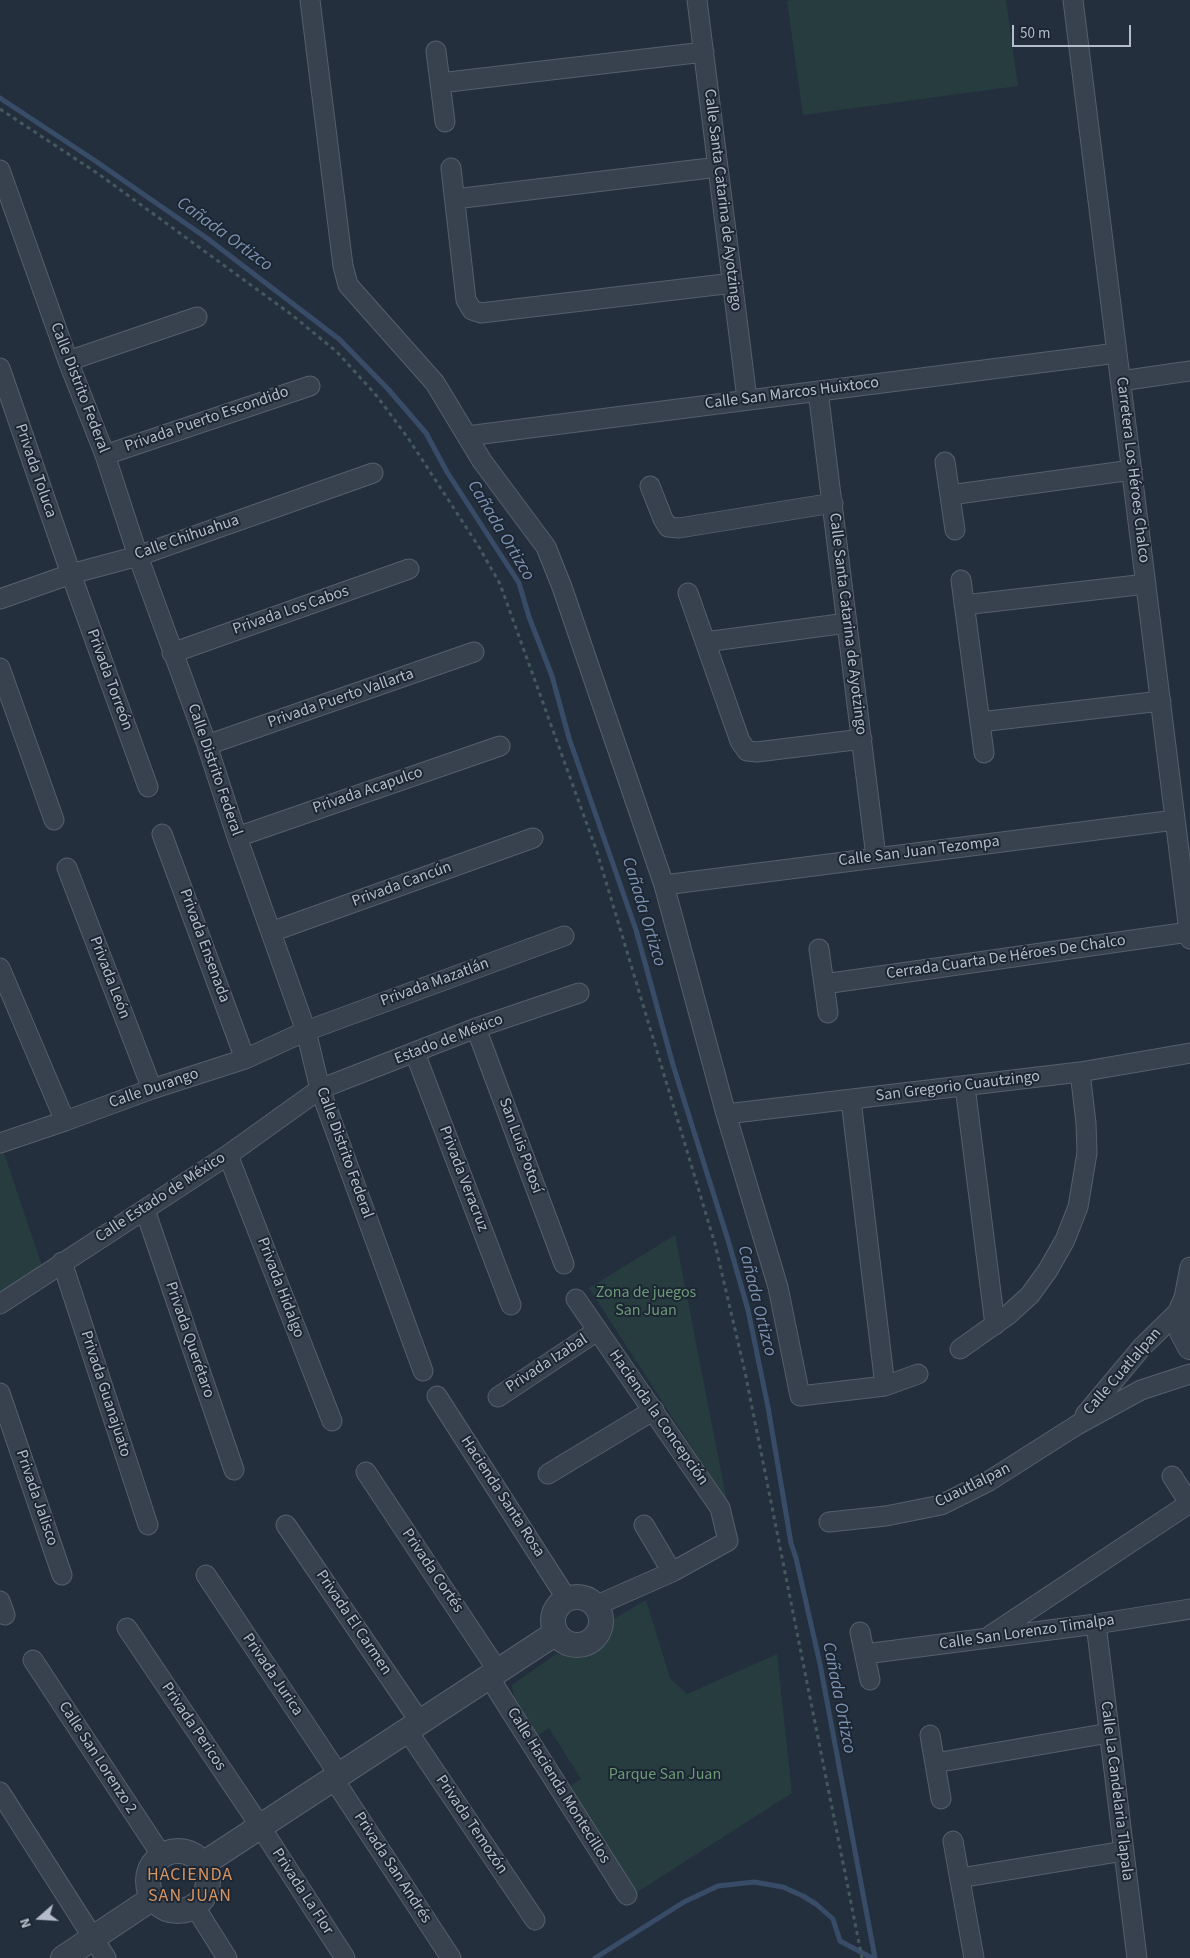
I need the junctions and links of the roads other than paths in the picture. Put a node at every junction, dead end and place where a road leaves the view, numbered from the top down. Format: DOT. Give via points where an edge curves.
graph roads {
  1 [pos="310,0"];
  2 [pos="698,0"];
  3 [pos="1074,0"];
  4 [pos="436,51"];
  5 [pos="704,52"];
  6 [pos="440,83"];
  7 [pos="445,122"];
  8 [pos="451,168"];
  9 [pos="718,168"];
  10 [pos="0,170"];
  11 [pos="455,199"];
  12 [pos="732,283"];
  13 [pos="197,317"];
  14 [pos="1117,354"];
  15 [pos="68,361"];
  16 [pos="0,368"];
  17 [pos="1190,371"];
  18 [pos="1121,381"];
  19 [pos="310,386"];
  20 [pos="818,391"];
  21 [pos="747,399"];
  22 [pos="467,436"];
  23 [pos="105,455"];
  24 [pos="946,462"];
  25 [pos="1132,470"];
  26 [pos="373,473"];
  27 [pos="650,486"];
  28 [pos="950,495"];
  29 [pos="833,503"];
  30 [pos="954,530"];
  31 [pos="138,556"];
  32 [pos="409,569"];
  33 [pos="71,574"];
  34 [pos="961,580"];
  35 [pos="1146,584"];
  36 [pos="688,593"];
  37 [pos="0,599"];
  38 [pos="964,605"];
  39 [pos="847,623"];
  40 [pos="705,642"];
  41 [pos="172,652"];
  42 [pos="474,652"];
  43 [pos="0,668"];
  44 [pos="1161,701"];
  45 [pos="980,722"];
  46 [pos="862,739"];
  47 [pos="207,745"];
  48 [pos="500,746"];
  49 [pos="984,753"];
  50 [pos="148,786"];
  51 [pos="54,820"];
  52 [pos="1175,820"];
  53 [pos="162,834"];
  54 [pos="237,837"];
  55 [pos="533,838"];
  56 [pos="876,857"];
  57 [pos="67,868"];
  58 [pos="664,885"];
  59 [pos="271,932"];
  60 [pos="564,936"];
  61 [pos="1190,936"];
  62 [pos="819,949"];
  63 [pos="0,968"];
  64 [pos="824,984"];
  65 [pos="579,993"];
  66 [pos="828,1012"];
  67 [pos="476,1028"];
  68 [pos="306,1031"];
  69 [pos="415,1053"];
  70 [pos="1190,1053"];
  71 [pos="245,1059"];
  72 [pos="1080,1072"];
  73 [pos="965,1086"];
  74 [pos="152,1089"];
  75 [pos="320,1089"];
  76 [pos="851,1100"];
  77 [pos="726,1114"];
  78 [pos="66,1121"];
  79 [pos="0,1142"];
  80 [pos="228,1155"];
  81 [pos="145,1210"];
  82 [pos="62,1262"];
  83 [pos="564,1264"];
  84 [pos="1190,1267"];
  85 [pos="576,1299"];
  86 [pos="1186,1299"];
  87 [pos="0,1304"];
  88 [pos="511,1304"];
  89 [pos="995,1325"];
  90 [pos="597,1331"];
  91 [pos="960,1348"];
  92 [pos="1190,1348"];
  93 [pos="423,1371"];
  94 [pos="918,1374"];
  95 [pos="1190,1374"];
  96 [pos="885,1386"];
  97 [pos="0,1393"];
  98 [pos="437,1396"];
  99 [pos="498,1396"];
  100 [pos="654,1410"];
  101 [pos="332,1421"];
  102 [pos="1076,1426"];
  103 [pos="234,1470"];
  104 [pos="366,1472"];
  105 [pos="548,1474"];
  106 [pos="1172,1476"];
  107 [pos="1190,1504"];
  108 [pos="829,1522"];
  109 [pos="148,1525"];
  110 [pos="286,1525"];
  111 [pos="644,1525"];
  112 [pos="672,1572"];
  113 [pos="62,1574"];
  114 [pos="206,1575"];
  115 [pos="567,1599"];
  116 [pos="595,1606"];
  117 [pos="1190,1609"];
  118 [pos="1096,1624"];
  119 [pos="127,1628"];
  120 [pos="860,1632"];
  121 [pos="556,1633"];
  122 [pos="985,1638"];
  123 [pos="865,1654"];
  124 [pos="33,1660"];
  125 [pos="494,1674"];
  126 [pos="870,1680"];
  127 [pos="414,1726"];
  128 [pos="1109,1733"];
  129 [pos="930,1735"];
  130 [pos="935,1763"];
  131 [pos="336,1776"];
  132 [pos="0,1792"];
  133 [pos="941,1798"];
  134 [pos="260,1826"];
  135 [pos="953,1841"];
  136 [pos="1124,1851"];
  137 [pos="162,1856"];
  138 [pos="203,1864"];
  139 [pos="960,1878"];
  140 [pos="627,1895"];
  141 [pos="153,1898"];
  142 [pos="195,1907"];
  143 [pos="535,1920"];
  144 [pos="94,1938"];
  145 [pos="63,1958"];
  146 [pos="106,1958"];
  147 [pos="227,1958"];
  148 [pos="344,1958"];
  149 [pos="451,1958"];
  150 [pos="974,1958"];
  151 [pos="1137,1958"];
  1 -- 22 [label="street" via="343,266 348,284 435,384"];
  2 -- 5 [label="street, Calle Santa Catarina de Ayotzingo"];
  3 -- 14 [label="street, Carretera Los Héroes Chalco"];
  4 -- 6 [label="street"];
  5 -- 6 [label="street"];
  5 -- 9 [label="street, Calle Santa Catarina de Ayotzingo"];
  6 -- 7 [label="street"];
  8 -- 11 [label="street"];
  9 -- 11 [label="street"];
  9 -- 12 [label="street, Calle Santa Catarina de Ayotzingo"];
  10 -- 15 [label="street, Calle Distrito Federal"];
  11 -- 12 [label="street" via="466,300 472,310 482,313"];
  12 -- 21 [label="street, Calle Santa Catarina de Ayotzingo"];
  13 -- 15 [label="street"];
  14 -- 18 [label="street, Carretera Los Héroes Chalco"];
  14 -- 20 [label="street, Calle San Marcos Huixtoco"];
  15 -- 23 [label="street, Calle Distrito Federal"];
  16 -- 33 [label="street, Privada Toluca"];
  17 -- 18 [label="street"];
  18 -- 25 [label="street, Carretera Los Héroes Chalco"];
  19 -- 23 [label="street, Privada Puerto Escondido"];
  20 -- 21 [label="street, Calle San Marcos Huixtoco"];
  20 -- 29 [label="street, Calle Santa Catarina de Ayotzingo"];
  21 -- 22 [label="street, Calle San Marcos Huixtoco"];
  22 -- 58 [label="street" via="546,547"];
  23 -- 31 [label="street, Calle Distrito Federal"];
  24 -- 28 [label="street"];
  25 -- 28 [label="street"];
  25 -- 35 [label="street, Carretera Los Héroes Chalco"];
  26 -- 31 [label="street, Calle Chihuahua"];
  27 -- 29 [label="street" via="668,527 679,528"];
  28 -- 30 [label="street"];
  29 -- 39 [label="street, Calle Santa Catarina de Ayotzingo"];
  31 -- 33 [label="street, Calle Chihuahua"];
  31 -- 41 [label="street, Calle Distrito Federal"];
  32 -- 41 [label="street, Privada Los Cabos"];
  33 -- 37 [label="street, Calle Chihuahua"];
  33 -- 50 [label="street, Privada Torreón"];
  34 -- 38 [label="street"];
  35 -- 38 [label="street"];
  35 -- 44 [label="street, Carretera Los Héroes Chalco"];
  36 -- 40 [label="street"];
  38 -- 45 [label="street"];
  39 -- 40 [label="street"];
  39 -- 46 [label="street, Calle Santa Catarina de Ayotzingo"];
  40 -- 46 [label="street" via="740,741 747,751"];
  41 -- 47 [label="street, Calle Distrito Federal"];
  42 -- 47 [label="street, Privada Puerto Vallarta"];
  43 -- 51 [label="street"];
  44 -- 45 [label="street"];
  44 -- 52 [label="street, Carretera Los Héroes Chalco"];
  45 -- 49 [label="street"];
  46 -- 56 [label="street, Calle Santa Catarina de Ayotzingo"];
  47 -- 54 [label="street, Calle Distrito Federal"];
  48 -- 54 [label="street, Privada Acapulco"];
  52 -- 56 [label="street, Calle San Juan Tezompa"];
  52 -- 61 [label="street, Carretera Los Héroes Chalco"];
  53 -- 71 [label="street, Privada Ensenada"];
  54 -- 59 [label="street, Calle Distrito Federal"];
  55 -- 59 [label="street, Privada Cancún"];
  56 -- 58 [label="street, Calle San Juan Tezompa"];
  57 -- 74 [label="street, Privada León"];
  58 -- 77 [label="street"];
  59 -- 68 [label="street, Calle Distrito Federal"];
  60 -- 68 [label="street, Privada Mazatlán"];
  61 -- 64 [label="street, Cerrada Cuarta De Héroes De Chalco"];
  62 -- 64 [label="street"];
  63 -- 78 [label="street"];
  64 -- 66 [label="street"];
  65 -- 67 [label="street, Estado de México"];
  67 -- 69 [label="street, Estado de México"];
  67 -- 83 [label="street, San Luis Potosí"];
  68 -- 71 [label="street, Calle Durango"];
  68 -- 75 [label="street, Calle Distrito Federal"];
  69 -- 75 [label="street, Estado de México"];
  69 -- 88 [label="street, Privada Veracruz"];
  70 -- 72 [label="street, San Gregorio Cuautzingo"];
  71 -- 74 [label="street, Calle Durango"];
  72 -- 73 [label="street, San Gregorio Cuautzingo"];
  72 -- 89 [label="street" via="1087,1153 1078,1207 1066,1240 1048,1270 1030,1294"];
  73 -- 76 [label="street, San Gregorio Cuautzingo"];
  73 -- 89 [label="street"];
  74 -- 78 [label="street, Calle Durango"];
  75 -- 80 [label="street, Calle Estado de México"];
  75 -- 93 [label="street, Calle Distrito Federal"];
  76 -- 77 [label="street, San Gregorio Cuautzingo"];
  76 -- 96 [label="street"];
  77 -- 96 [label="street" via="778,1288 800,1396"];
  78 -- 79 [label="street, Calle Durango"];
  80 -- 81 [label="street, Calle Estado de México"];
  80 -- 101 [label="street, Privada Hidalgo"];
  81 -- 82 [label="street, Calle Estado de México"];
  81 -- 103 [label="street, Privada Querétaro"];
  82 -- 87 [label="street, Calle Estado de México"];
  82 -- 109 [label="street, Privada Guanajuato"];
  84 -- 86 [label="street"];
  85 -- 90 [label="street, Hacienda la Concepción"];
  86 -- 92 [label="street" via="1182,1332"];
  86 -- 102 [label="street, Calle Cuatlalpan"];
  89 -- 91 [label="street"];
  90 -- 99 [label="street, Privada Izabal"];
  90 -- 100 [label="street, Hacienda la Concepción"];
  94 -- 96 [label="street"];
  95 -- 102 [label="street, Calle Cuatlalpan" via="1141,1390"];
  97 -- 113 [label="street, Privada Jalisco"];
  98 -- 115 [label="street, Hacienda Santa Rosa"];
  100 -- 105 [label="street"];
  100 -- 112 [label="street, Hacienda la Concepción" via="720,1508 728,1541"];
  102 -- 108 [label="street, Cuautlalpan" via="989,1481 941,1505 886,1516"];
  104 -- 125 [label="street, Privada Cortés"];
  106 -- 107 [label="street"];
  107 -- 122 [label="street"];
  110 -- 127 [label="street, Privada El Carmen"];
  111 -- 112 [label="street"];
  112 -- 116 [label="street"];
  114 -- 131 [label="street, Privada Jurica"];
  115 -- 116 [label="street" via="582,1598"];
  115 -- 121 [label="street" via="555,1611"];
  116 -- 121 [label="street" via="601,1621 590,1641 575,1644 561,1639"];
  117 -- 118 [label="street, Calle San Lorenzo Timalpa"];
  118 -- 122 [label="street, Calle San Lorenzo Timalpa"];
  118 -- 128 [label="street, Calle La Candelaria Tlapala"];
  119 -- 134 [label="street, Privada Pericos"];
  120 -- 123 [label="street"];
  121 -- 125 [label="street"];
  122 -- 123 [label="street, Calle San Lorenzo Timalpa"];
  123 -- 126 [label="street"];
  124 -- 137 [label="street, Calle San Lorenzo 2"];
  125 -- 127 [label="street"];
  125 -- 140 [label="street, Calle Hacienda Montecillos"];
  127 -- 131 [label="street"];
  127 -- 143 [label="street, Privada Temozón"];
  128 -- 130 [label="street"];
  128 -- 136 [label="street, Calle La Candelaria Tlapala"];
  129 -- 130 [label="street"];
  130 -- 133 [label="street"];
  131 -- 134 [label="street"];
  131 -- 149 [label="street, Privada San Andrés"];
  132 -- 144 [label="street"];
  134 -- 138 [label="street"];
  134 -- 148 [label="street, Privada La Flor"];
  135 -- 139 [label="street"];
  136 -- 139 [label="street"];
  136 -- 151 [label="street, Calle La Candelaria Tlapala"];
  137 -- 138 [label="street" via="179,1851 196,1857"];
  137 -- 141 [label="street" via="155,1862 148,1880"];
  138 -- 142 [label="street" via="207,1872 207,1892"];
  139 -- 150 [label="street"];
  141 -- 142 [label="street" via="160,1905 177,1912"];
  141 -- 144 [label="street"];
  142 -- 147 [label="street"];
  144 -- 145 [label="street"];
  144 -- 146 [label="street"];
}
